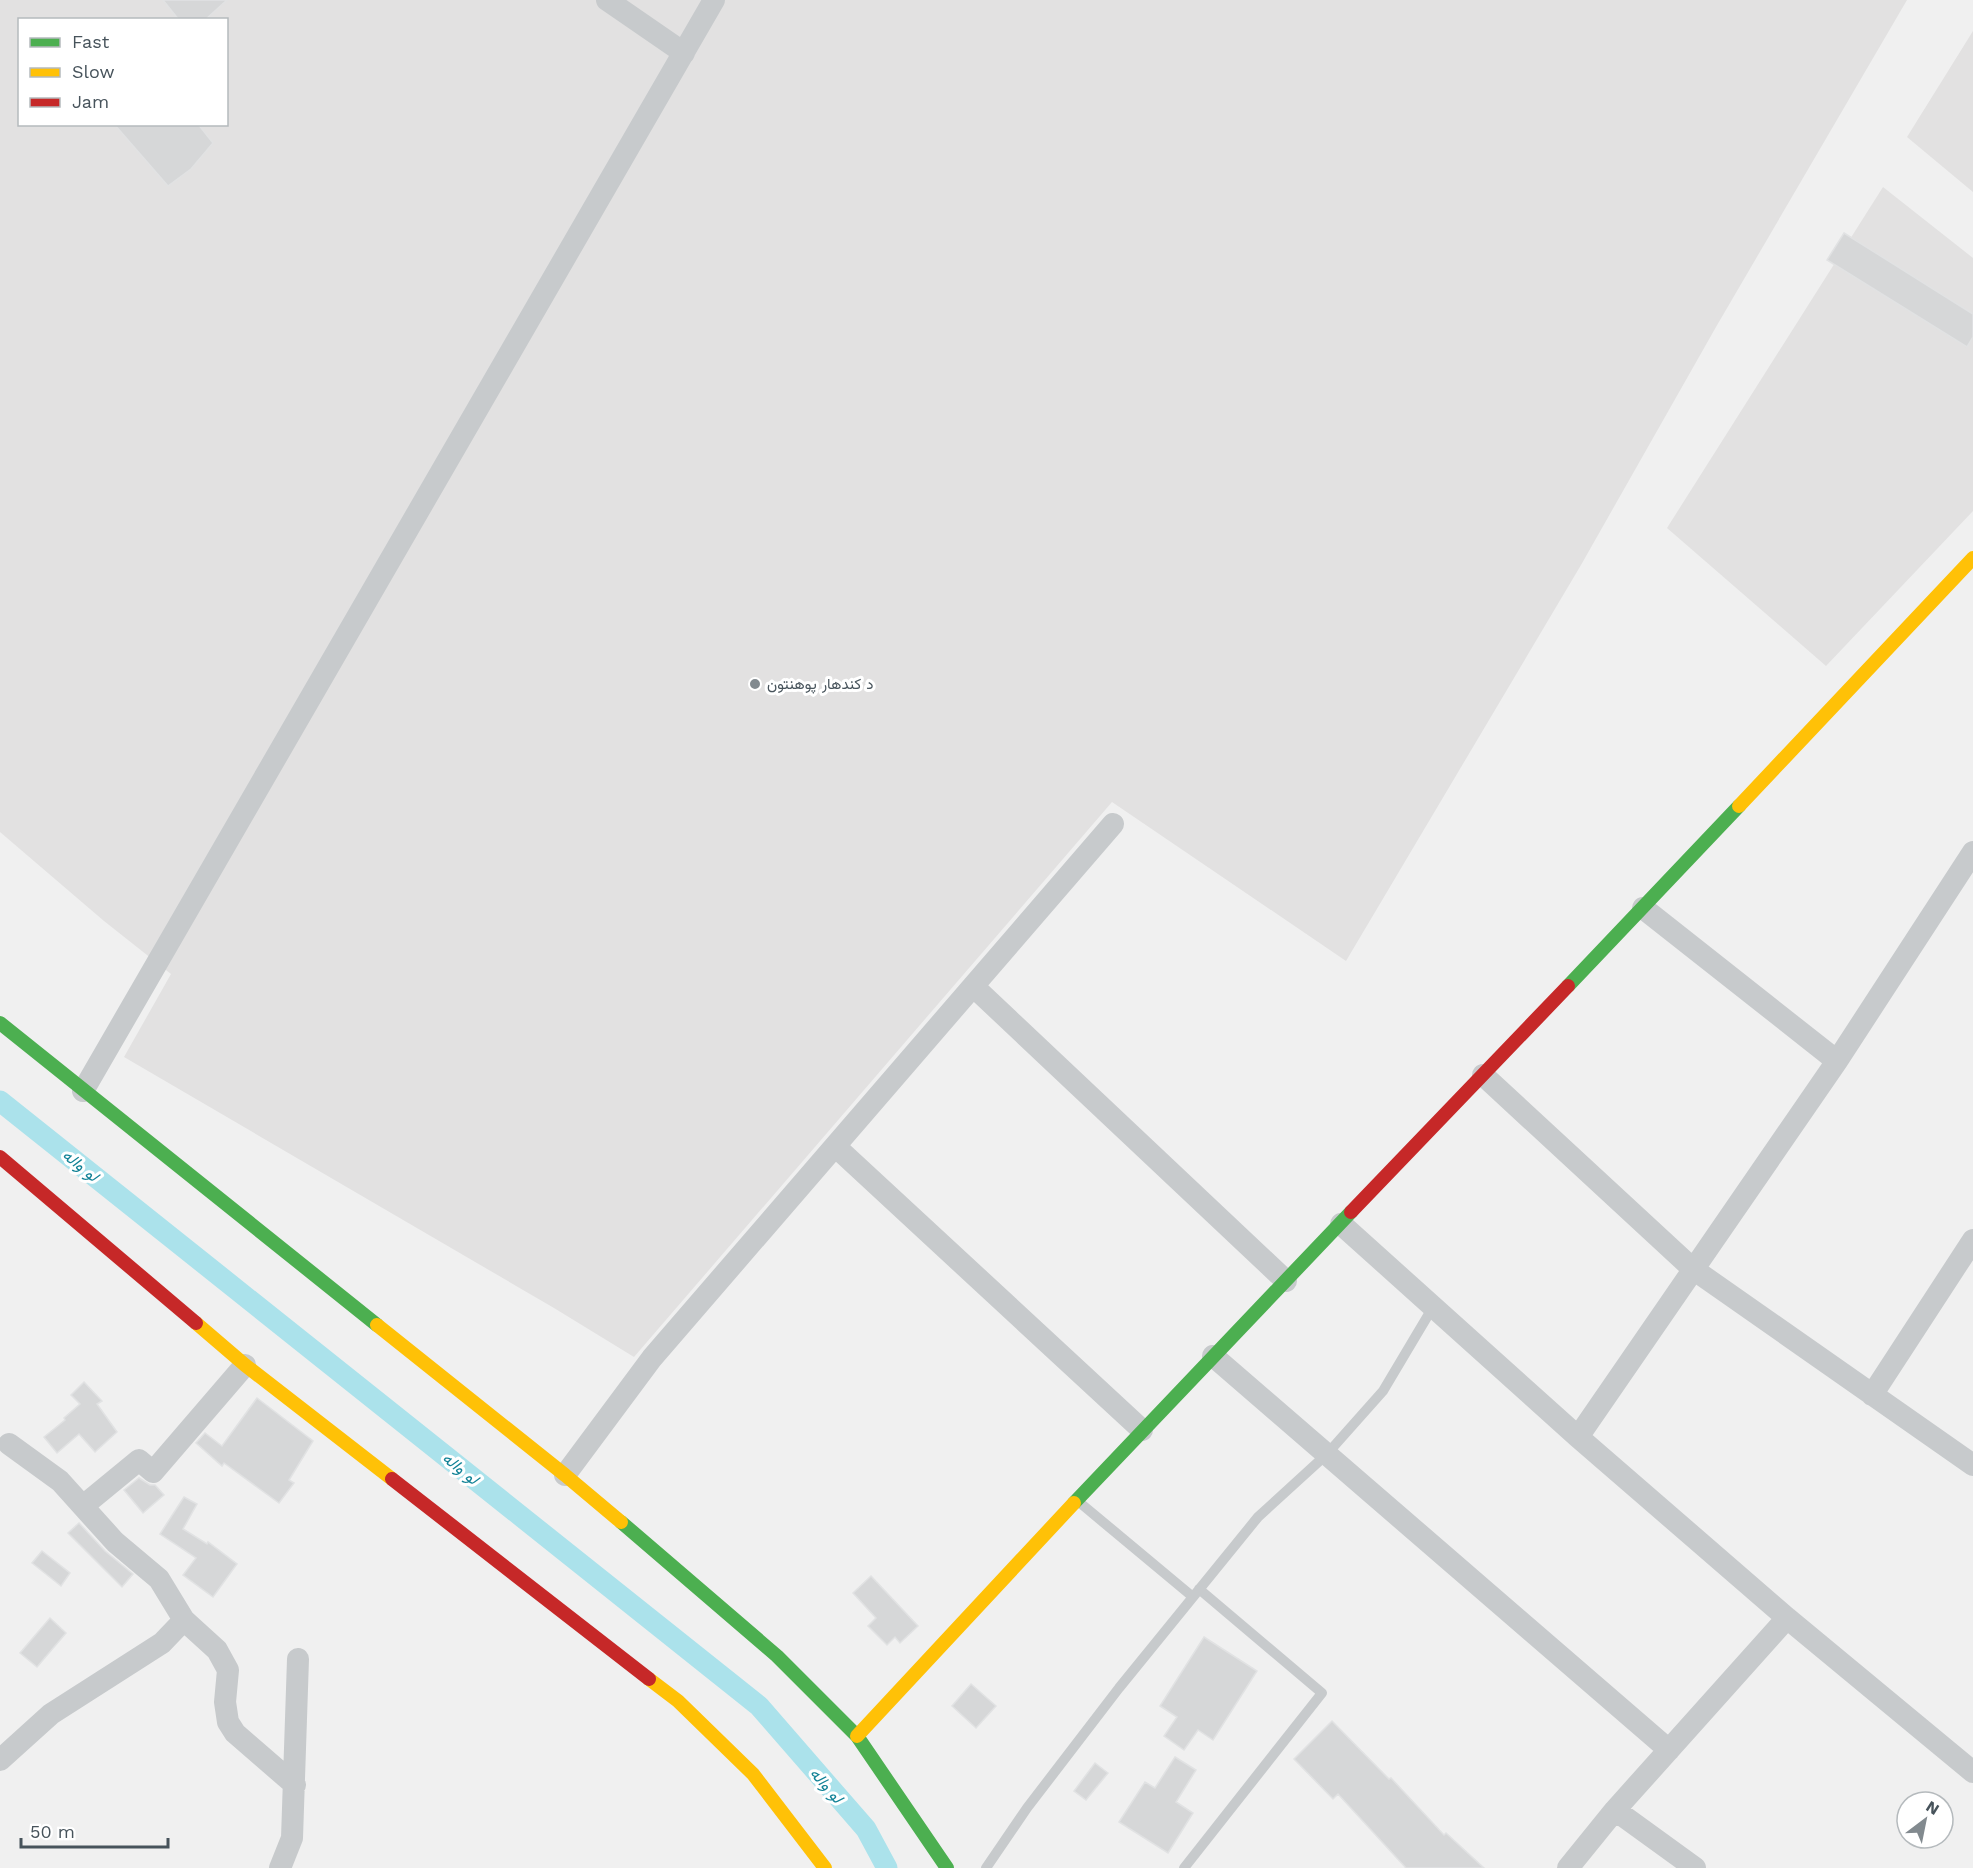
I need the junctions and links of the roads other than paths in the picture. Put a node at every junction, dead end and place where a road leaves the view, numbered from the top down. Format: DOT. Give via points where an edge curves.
graph roads {
  1 [pos="607,0"];
  2 [pos="714,0"];
  3 [pos="684,53"];
  4 [pos="1973,558"];
  5 [pos="1113,824"];
  6 [pos="1973,852"];
  7 [pos="1643,908"];
  8 [pos="973,986"];
  9 [pos="0,1023"];
  10 [pos="1838,1061"];
  11 [pos="1483,1075"];
  12 [pos="83,1091"];
  13 [pos="835,1146"];
  14 [pos="3,1164"];
  15 [pos="1341,1224"];
  16 [pos="1973,1240"];
  17 [pos="1693,1269"];
  18 [pos="1286,1281"];
  19 [pos="1433,1307"];
  20 [pos="1213,1356"];
  21 [pos="245,1365"];
  22 [pos="1872,1395"];
  23 [pos="1142,1430"];
  24 [pos="1578,1437"];
  25 [pos="9,1444"];
  26 [pos="1327,1454"];
  27 [pos="1973,1465"];
  28 [pos="565,1475"];
  29 [pos="1077,1500"];
  30 [pos="82,1506"];
  31 [pos="1196,1593"];
  32 [pos="1787,1618"];
  33 [pos="183,1620"];
  34 [pos="298,1659"];
  35 [pos="857,1736"];
  36 [pos="1669,1750"];
  37 [pos="0,1760"];
  38 [pos="1973,1772"];
  39 [pos="295,1785"];
  40 [pos="1616,1810"];
  41 [pos="280,1868"];
  42 [pos="825,1868"];
  43 [pos="947,1868"];
  44 [pos="986,1868"];
  45 [pos="1184,1868"];
  46 [pos="1568,1868"];
  47 [pos="1695,1868"];
  1 -- 3 [label="street"];
  2 -- 3 [label="street"];
  3 -- 12 [label="street"];
  4 -- 7 [label="street"];
  5 -- 8 [label="street"];
  6 -- 10 [label="street"];
  7 -- 10 [label="street"];
  7 -- 11 [label="street"];
  8 -- 13 [label="street"];
  8 -- 18 [label="street"];
  9 -- 12 [label="street"];
  10 -- 17 [label="street"];
  11 -- 15 [label="street"];
  11 -- 17 [label="street"];
  12 -- 28 [label="street"];
  13 -- 23 [label="street"];
  13 -- 28 [label="street" via="652,1358"];
  14 -- 21 [label="street"];
  15 -- 18 [label="street"];
  15 -- 19 [label="street"];
  16 -- 22 [label="street"];
  17 -- 22 [label="street"];
  17 -- 24 [label="street"];
  18 -- 20 [label="street"];
  19 -- 24 [label="street"];
  19 -- 26 [label="lane" via="1383,1391"];
  20 -- 23 [label="street"];
  20 -- 26 [label="street"];
  21 -- 30 [label="street" via="153,1472 138,1460"];
  21 -- 42 [label="street" via="678,1701 753,1774"];
  22 -- 27 [label="street"];
  23 -- 29 [label="street"];
  24 -- 32 [label="street"];
  25 -- 30 [label="street" via="60,1481"];
  26 -- 31 [label="lane" via="1258,1517"];
  26 -- 36 [label="street"];
  28 -- 35 [label="street" via="777,1656"];
  29 -- 31 [label="lane"];
  29 -- 35 [label="street"];
  30 -- 33 [label="street" via="115,1542 159,1579"];
  31 -- 44 [label="lane" via="1112,1697"];
  31 -- 45 [label="lane" via="1322,1692"];
  32 -- 36 [label="street"];
  32 -- 38 [label="street"];
  33 -- 37 [label="street" via="162,1643 51,1714"];
  33 -- 39 [label="street" via="217,1650 228,1670 225,1702 228,1722 235,1733"];
  34 -- 39 [label="street"];
  35 -- 43 [label="street"];
  36 -- 40 [label="street"];
  39 -- 41 [label="street" via="292,1838"];
  40 -- 46 [label="street"];
  40 -- 47 [label="street"];
}
